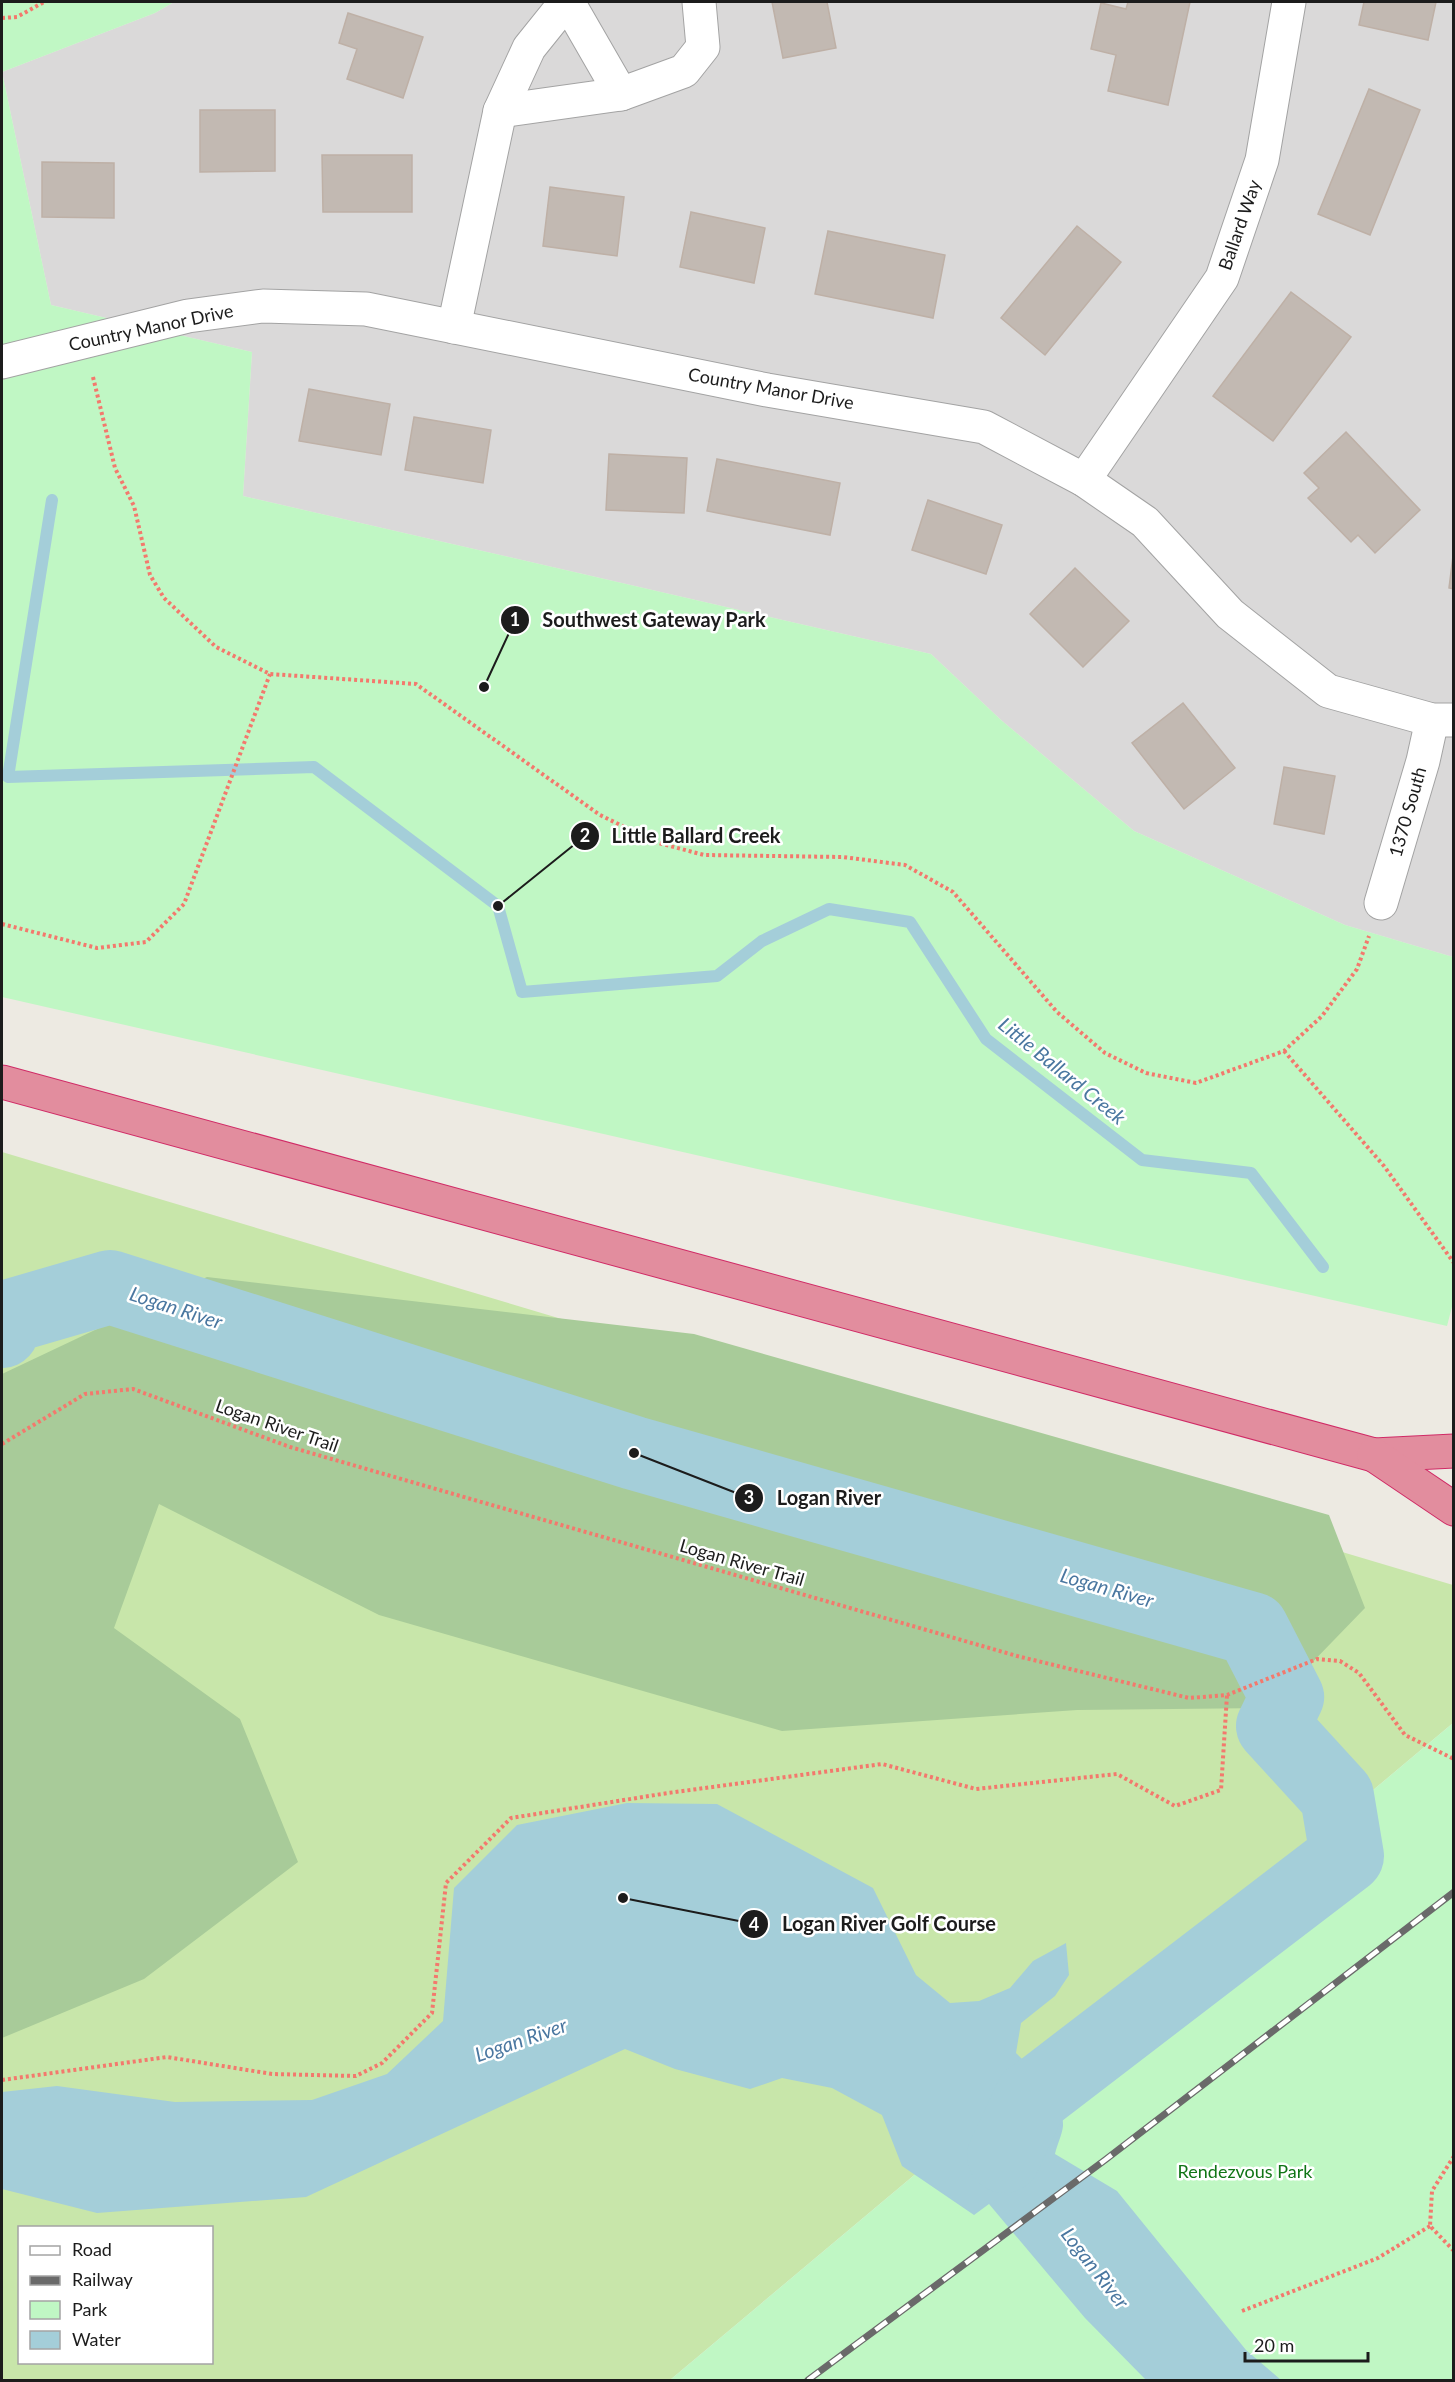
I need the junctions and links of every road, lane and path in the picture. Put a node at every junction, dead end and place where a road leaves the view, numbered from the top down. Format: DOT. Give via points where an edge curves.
graph roads {
  1 [pos="44,2"];
  2 [pos="567,2"];
  3 [pos="699,2"];
  4 [pos="1289,2"];
  5 [pos="2,18"];
  6 [pos="621,94"];
  7 [pos="500,111"];
  8 [pos="454,327"];
  9 [pos="84,342"];
  10 [pos="2,362"];
  11 [pos="1084,480"];
  12 [pos="270,674"];
  13 [pos="1443,720"];
  14 [pos="1381,903"];
  15 [pos="2,924"];
  16 [pos="1284,1051"];
  17 [pos="2,1082"];
  18 [pos="1454,1263"];
  19 [pos="2,1444"];
  20 [pos="1454,1451"];
  21 [pos="1374,1455"];
  22 [pos="1454,1509"];
  23 [pos="1227,1695"];
  24 [pos="1454,1759"];
  25 [pos="2,2080"];
  26 [pos="1454,2156"];
  27 [pos="1430,2226"];
  28 [pos="1454,2251"];
  29 [pos="1242,2310"];
  1 -- 5 [label="path" via="17,17"];
  2 -- 6 [label="street"];
  2 -- 7 [label="street" via="529,48"];
  3 -- 6 [label="street" via="703,47 684,71"];
  4 -- 11 [label="street, Ballard Way" via="1262,160 1222,278"];
  6 -- 7 [label="street"];
  7 -- 8 [label="street"];
  8 -- 9 [label="street, Country Manor Drive" via="366,309 263,306 188,316"];
  8 -- 11 [label="street, Country Manor Drive" via="767,390 984,427"];
  9 -- 10 [label="street, Country Manor Drive"];
  9 -- 12 [label="path" via="115,468 134,506 150,575 164,598 216,647"];
  11 -- 13 [label="street, Country Manor Drive" via="1145,522 1230,614 1328,691"];
  12 -- 15 [label="path" via="184,904 146,942 97,948"];
  12 -- 16 [label="path" via="416,684 600,815 655,842 704,855 843,857 905,866 953,892 1057,1012 1089,1040 1105,1053 1146,1073 1196,1083"];
  13 -- 14 [label="street, 1370 South" via="1423,761"];
  14 -- 16 [label="path" via="1357,969 1322,1016"];
  16 -- 18 [label="path" via="1384,1166"];
  17 -- 21 [label="highway"];
  19 -- 23 [label="path, Logan River Trail" via="85,1394 133,1389 290,1447 1017,1656 1189,1698"];
  20 -- 21 [label="highway"];
  21 -- 22 [label="highway"];
  23 -- 24 [label="path, Logan River Trail" via="1317,1659 1340,1660 1359,1673 1405,1735"];
  23 -- 25 [label="path" via="1221,1790 1175,1806 1117,1774 976,1789 882,1764 511,1818 446,1883 432,2013 382,2063 357,2076 272,2074 167,2057"];
  26 -- 27 [label="path" via="1432,2191"];
  27 -- 28 [label="path"];
  27 -- 29 [label="path" via="1378,2258"];
}
